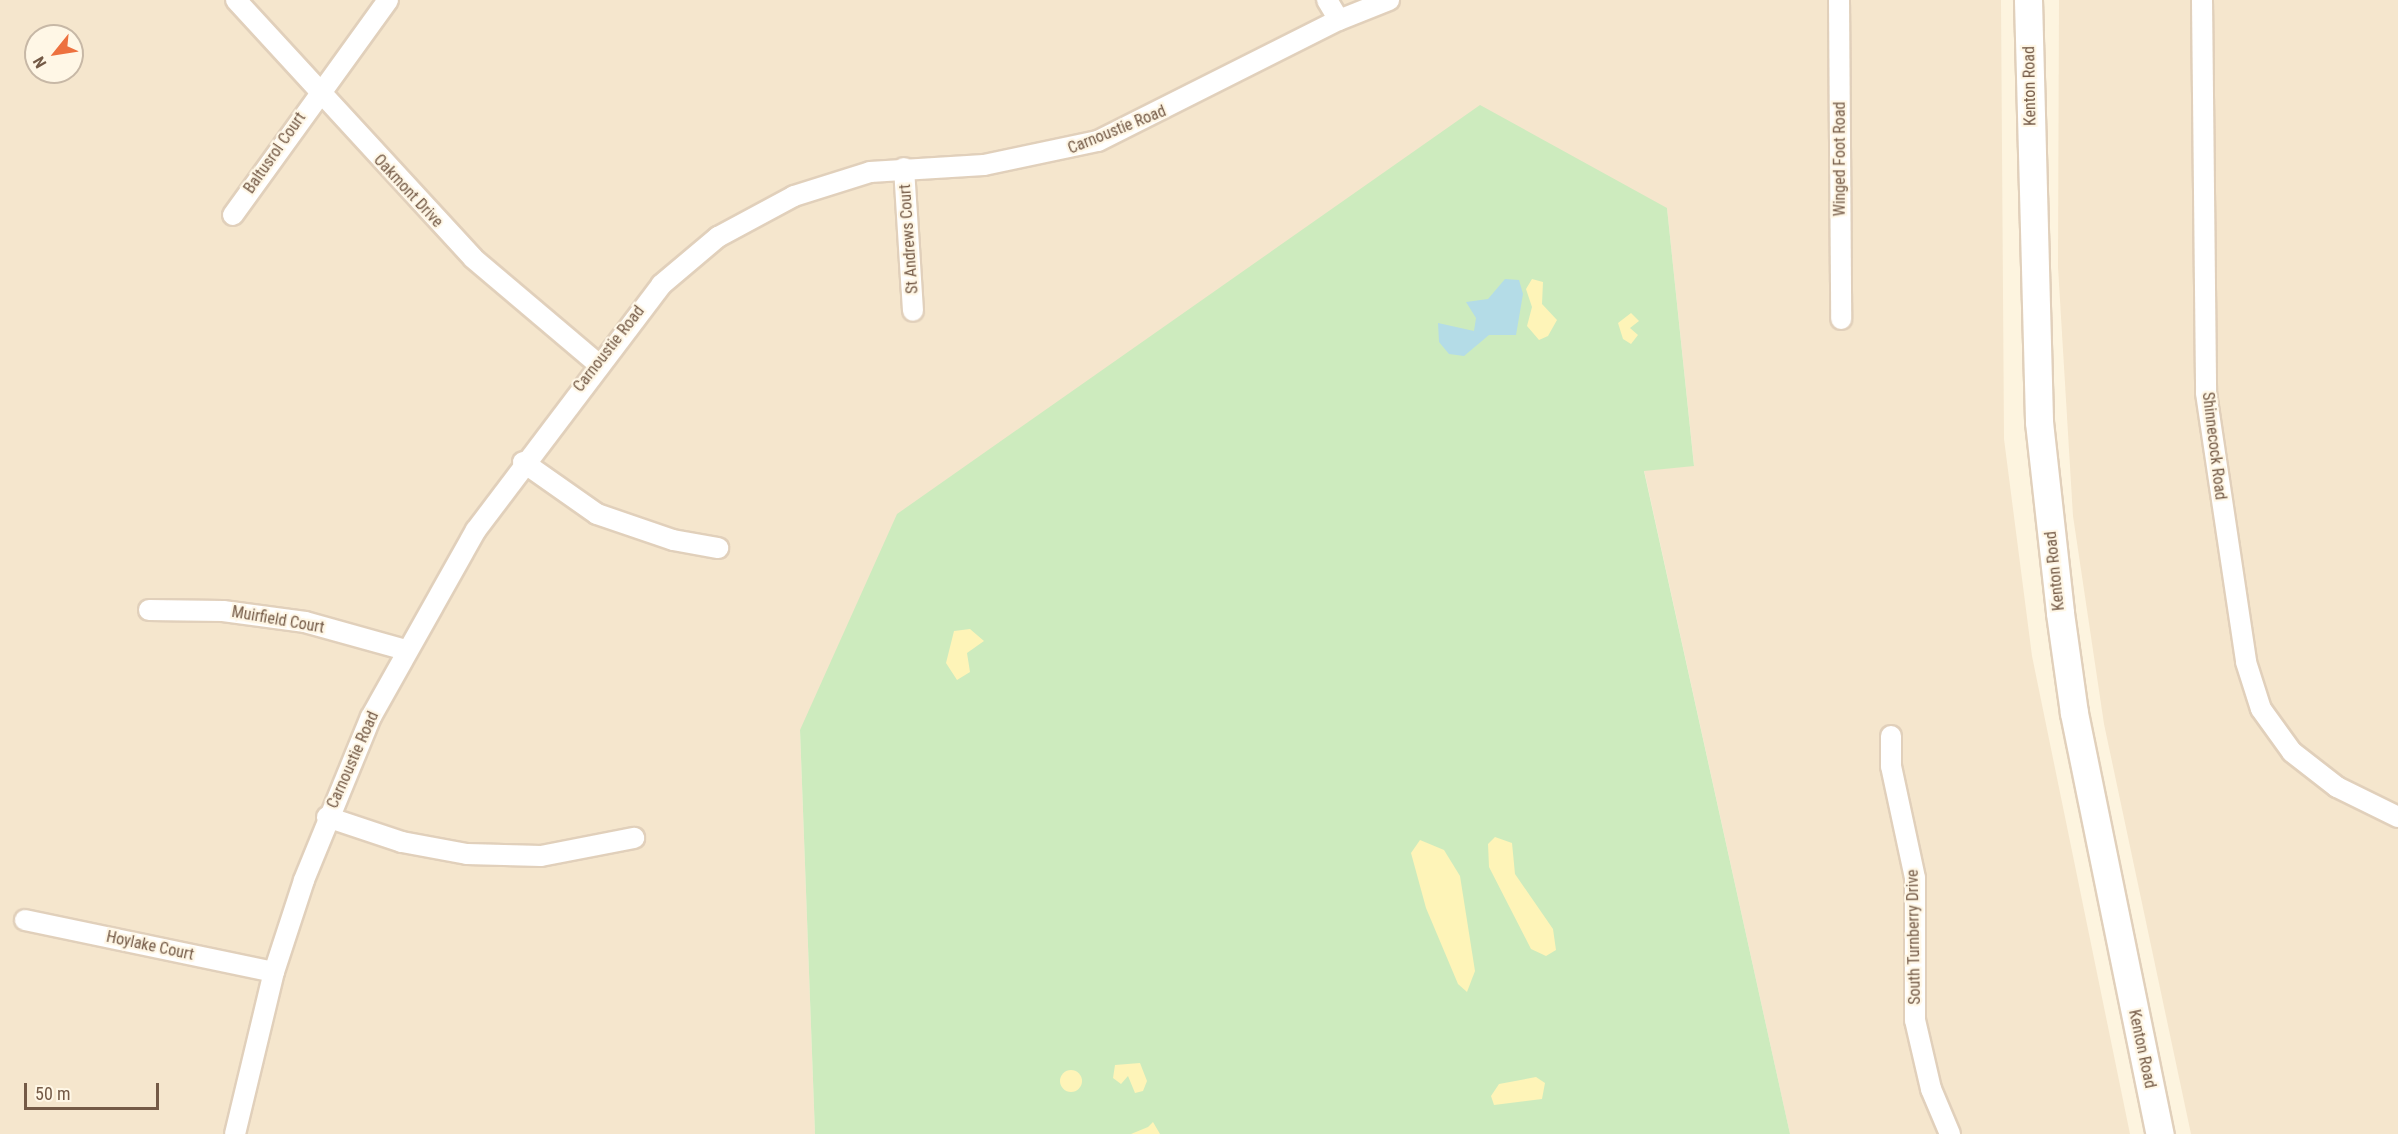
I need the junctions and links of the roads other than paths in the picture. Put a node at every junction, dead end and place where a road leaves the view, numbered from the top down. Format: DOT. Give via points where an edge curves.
graph roads {
  1 [pos="236,0"];
  2 [pos="388,0"];
  3 [pos="1327,0"];
  4 [pos="1389,0"];
  5 [pos="1839,0"];
  6 [pos="2028,0"];
  7 [pos="2202,0"];
  8 [pos="1339,20"];
  9 [pos="319,92"];
  10 [pos="904,168"];
  11 [pos="233,215"];
  12 [pos="913,311"];
  13 [pos="1840,319"];
  14 [pos="597,363"];
  15 [pos="523,462"];
  16 [pos="718,548"];
  17 [pos="149,610"];
  18 [pos="405,650"];
  19 [pos="1891,736"];
  20 [pos="327,817"];
  21 [pos="2398,817"];
  22 [pos="634,838"];
  23 [pos="25,920"];
  24 [pos="274,972"];
  25 [pos="235,1134"];
  26 [pos="1950,1134"];
  27 [pos="2160,1134"];
  1 -- 9 [label="street, Oakmont Drive"];
  2 -- 9 [label="street, Baltusrol Court"];
  3 -- 8 [label="street"];
  4 -- 8 [label="street, Carnoustie Road"];
  5 -- 13 [label="street, Winged Foot Road"];
  6 -- 27 [label="main road, Kenton Road" via="2038,422 2060,613 2074,713"];
  7 -- 21 [label="street, Shinnecock Road" via="2206,393 2246,662 2261,709 2292,752 2337,787"];
  8 -- 10 [label="street, Carnoustie Road" via="1098,141 994,164"];
  9 -- 11 [label="street, Baltusrol Court"];
  9 -- 14 [label="street, Oakmont Drive" via="472,258"];
  10 -- 12 [label="street, St Andrews Court"];
  10 -- 14 [label="street, Carnoustie Road" via="794,196 718,237 661,285"];
  14 -- 15 [label="street, Carnoustie Road"];
  15 -- 16 [label="street" via="597,514 674,540"];
  15 -- 18 [label="street, Carnoustie Road"];
  17 -- 18 [label="street, Muirfield Court" via="223,611 293,621"];
  18 -- 20 [label="street, Carnoustie Road"];
  19 -- 26 [label="street, South Turnberry Drive" via="1891,766 1915,878 1915,1020 1931,1089"];
  20 -- 22 [label="street" via="402,842 467,854 542,856"];
  20 -- 24 [label="street, Carnoustie Road"];
  23 -- 24 [label="street, Hoylake Court"];
  24 -- 25 [label="street, Carnoustie Road"];
}
